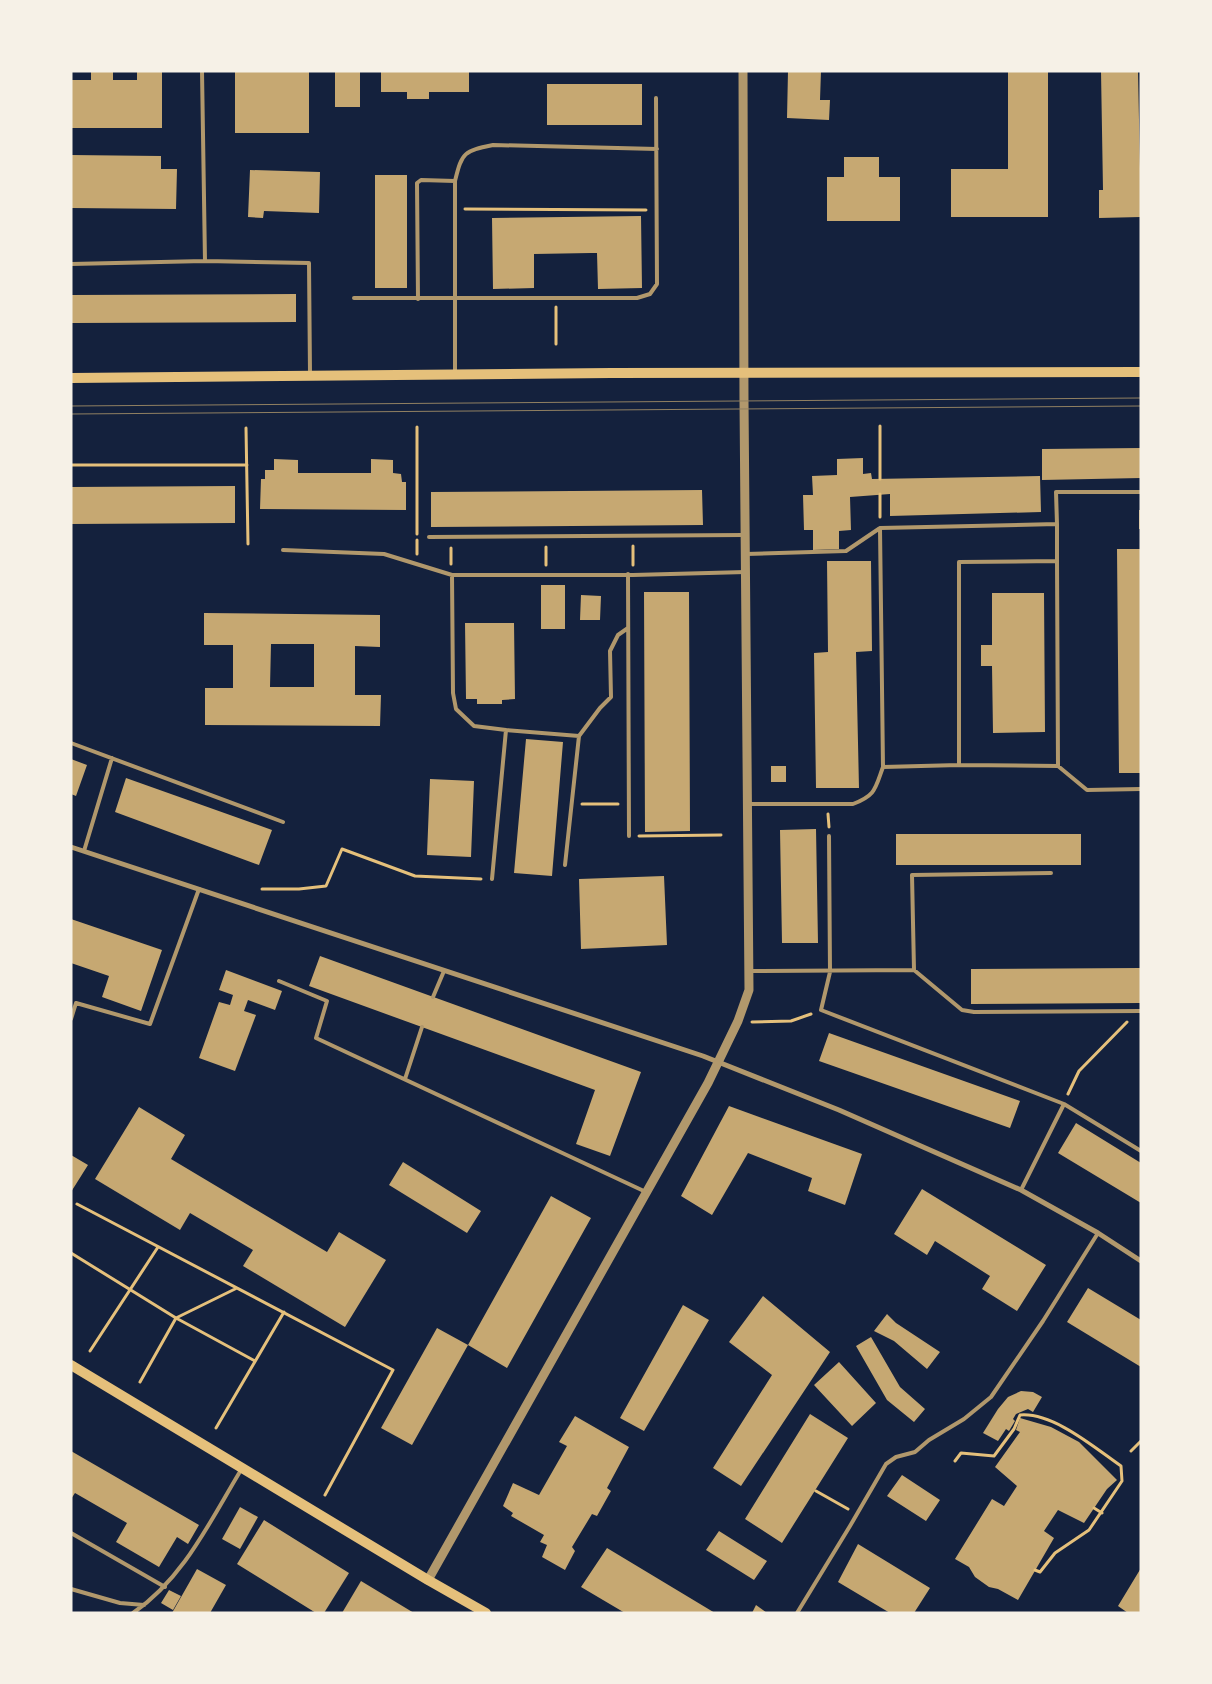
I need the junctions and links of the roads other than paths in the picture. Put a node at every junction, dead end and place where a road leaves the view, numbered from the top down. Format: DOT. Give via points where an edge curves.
graph roads {
  1 [pos="202,71"];
  2 [pos="743,71"];
  3 [pos="656,98"];
  4 [pos="657,150"];
  5 [pos="455,180"];
  6 [pos="205,261"];
  7 [pos="71,264"];
  8 [pos="354,298"];
  9 [pos="418,298"];
  10 [pos="454,299"];
  11 [pos="1141,372"];
  12 [pos="744,373"];
  13 [pos="456,375"];
  14 [pos="310,376"];
  15 [pos="71,378"];
  16 [pos="1141,492"];
  17 [pos="1056,524"];
  18 [pos="880,528"];
  19 [pos="746,535"];
  20 [pos="429,537"];
  21 [pos="283,550"];
  22 [pos="746,554"];
  23 [pos="1057,561"];
  24 [pos="746,572"];
  25 [pos="628,574"];
  26 [pos="452,575"];
  27 [pos="628,628"];
  28 [pos="506,730"];
  29 [pos="579,736"];
  30 [pos="71,743"];
  31 [pos="112,758"];
  32 [pos="959,765"];
  33 [pos="1058,766"];
  34 [pos="883,767"];
  35 [pos="1141,789"];
  36 [pos="748,804"];
  37 [pos="283,822"];
  38 [pos="629,836"];
  39 [pos="829,836"];
  40 [pos="71,847"];
  41 [pos="84,851"];
  42 [pos="565,865"];
  43 [pos="1051,873"];
  44 [pos="492,880"];
  45 [pos="199,889"];
  46 [pos="444,970"];
  47 [pos="914,970"];
  48 [pos="750,971"];
  49 [pos="830,972"];
  50 [pos="279,981"];
  51 [pos="433,997"];
  52 [pos="1139,1011"];
  53 [pos="71,1019"];
  54 [pos="422,1028"];
  55 [pos="717,1062"];
  56 [pos="405,1079"];
  57 [pos="1064,1104"];
  58 [pos="1141,1150"];
  59 [pos="1021,1190"];
  60 [pos="646,1192"];
  61 [pos="1098,1233"];
  62 [pos="1141,1261"];
  63 [pos="71,1364"];
  64 [pos="242,1468"];
  65 [pos="71,1533"];
  66 [pos="428,1580"];
  67 [pos="164,1587"];
  68 [pos="71,1589"];
  69 [pos="144,1605"];
  70 [pos="133,1613"];
  71 [pos="486,1613"];
  72 [pos="797,1613"];
  1 -- 6 [label="lane"];
  2 -- 12 [label="street"];
  3 -- 4 [label="lane"];
  4 -- 5 [label="lane" via="493,145 474,149 460,159"];
  4 -- 10 [label="lane" via="657,284 650,294 637,298"];
  5 -- 9 [label="lane" via="421,180 417,183"];
  5 -- 10 [label="lane"];
  6 -- 7 [label="lane"];
  6 -- 14 [label="lane" via="309,263"];
  8 -- 9 [label="lane"];
  9 -- 10 [label="lane"];
  10 -- 13 [label="lane"];
  11 -- 12 [label="main road"];
  12 -- 13 [label="main road"];
  12 -- 19 [label="street"];
  13 -- 14 [label="main road"];
  14 -- 15 [label="main road"];
  16 -- 17 [label="lane" via="1056,492"];
  17 -- 18 [label="lane"];
  17 -- 23 [label="lane"];
  18 -- 22 [label="lane" via="846,551"];
  18 -- 34 [label="lane"];
  19 -- 20 [label="lane"];
  19 -- 22 [label="street"];
  21 -- 26 [label="lane" via="384,554"];
  22 -- 24 [label="street"];
  23 -- 32 [label="lane" via="959,562"];
  23 -- 33 [label="lane"];
  24 -- 25 [label="lane"];
  24 -- 36 [label="street"];
  25 -- 26 [label="lane"];
  25 -- 27 [label="lane"];
  26 -- 28 [label="lane" via="453,693 456,709 474,726"];
  27 -- 29 [label="lane" via="618,635 610,651 611,697"];
  27 -- 38 [label="lane"];
  28 -- 29 [label="lane"];
  28 -- 44 [label="lane"];
  29 -- 42 [label="lane"];
  30 -- 31 [label="lane"];
  31 -- 37 [label="lane"];
  31 -- 41 [label="lane"];
  32 -- 33 [label="lane"];
  32 -- 34 [label="lane"];
  33 -- 35 [label="lane" via="1087,790"];
  34 -- 36 [label="lane" via="875,791 853,804"];
  36 -- 48 [label="street"];
  39 -- 49 [label="lane"];
  40 -- 41 [label="street"];
  41 -- 45 [label="street"];
  43 -- 47 [label="lane" via="912,875"];
  45 -- 46 [label="street"];
  45 -- 53 [label="lane" via="150,1024 76,1003"];
  46 -- 51 [label="lane"];
  46 -- 55 [label="street"];
  47 -- 49 [label="lane"];
  47 -- 52 [label="lane" via="962,1010"];
  48 -- 49 [label="lane"];
  48 -- 55 [label="street" via="749,990 738,1021"];
  49 -- 57 [label="lane" via="822,1010"];
  50 -- 56 [label="lane" via="327,1001 316,1038"];
  54 -- 56 [label="lane"];
  55 -- 59 [label="street" via="839,1110"];
  55 -- 60 [label="street"];
  56 -- 60 [label="lane"];
  57 -- 58 [label="lane"];
  57 -- 59 [label="lane"];
  59 -- 61 [label="street"];
  60 -- 66 [label="street"];
  61 -- 62 [label="street"];
  61 -- 72 [label="lane" via="991,1397 915,1452 896,1457 886,1464"];
  63 -- 64 [label="main road"];
  64 -- 66 [label="main road"];
  64 -- 67 [label="lane" via="185,1563"];
  65 -- 67 [label="lane"];
  66 -- 71 [label="main road"];
  67 -- 69 [label="lane"];
  68 -- 69 [label="lane" via="120,1603"];
  69 -- 70 [label="lane"];
}
